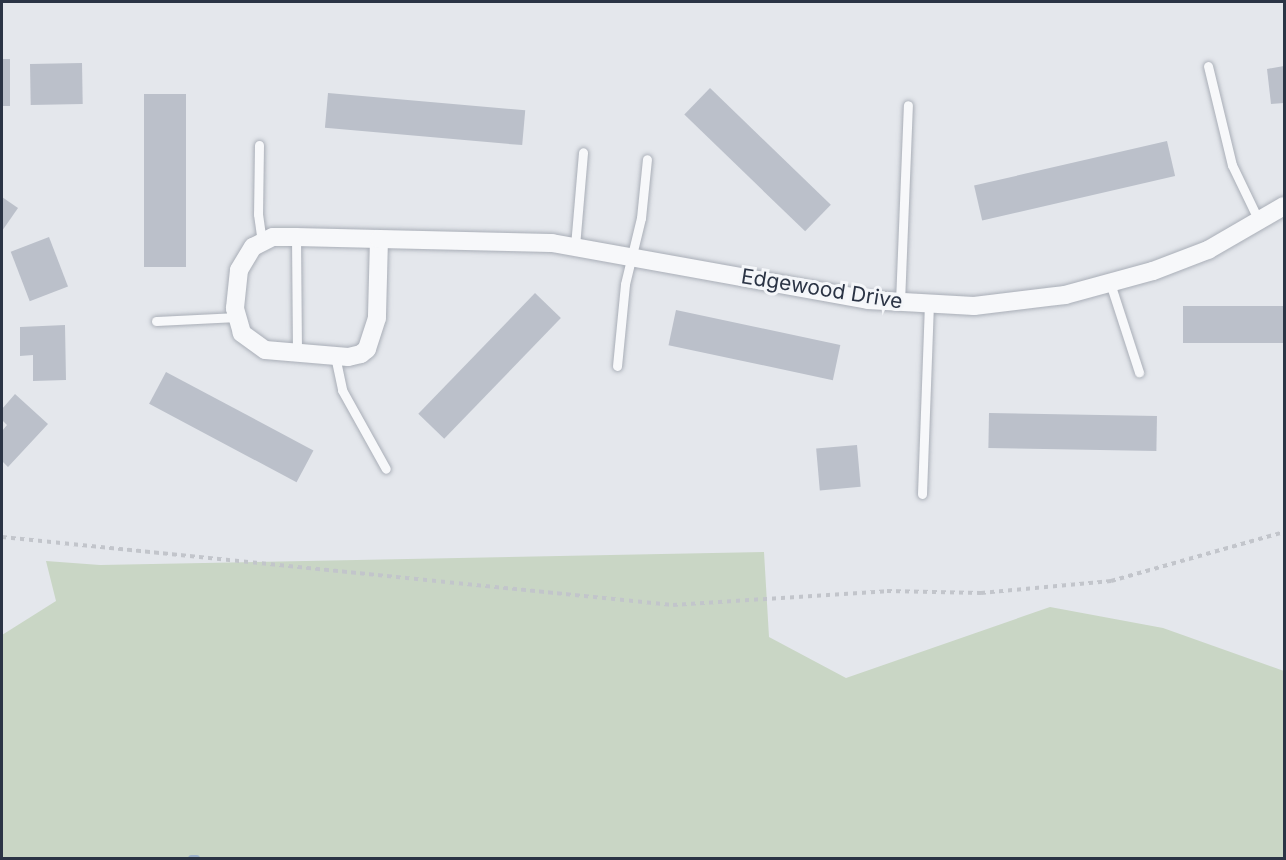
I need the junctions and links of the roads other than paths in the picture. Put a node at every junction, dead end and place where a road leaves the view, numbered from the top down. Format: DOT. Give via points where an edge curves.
graph roads {
  1 [pos="1209,66"];
  2 [pos="908,105"];
  3 [pos="259,145"];
  4 [pos="583,152"];
  5 [pos="647,159"];
  6 [pos="1284,206"];
  7 [pos="1259,221"];
  8 [pos="296,237"];
  9 [pos="379,239"];
  10 [pos="262,242"];
  11 [pos="575,246"];
  12 [pos="633,255"];
  13 [pos="1110,283"];
  14 [pos="900,302"];
  15 [pos="929,305"];
  16 [pos="238,317"];
  17 [pos="156,321"];
  18 [pos="297,353"];
  19 [pos="335,356"];
  20 [pos="616,366"];
  21 [pos="1139,372"];
  22 [pos="386,469"];
  23 [pos="922,494"];
  1 -- 7 [label="lane" via="1232,165"];
  2 -- 14 [label="lane"];
  3 -- 10 [label="lane" via="258,214"];
  4 -- 11 [label="lane"];
  5 -- 12 [label="lane"];
  6 -- 7 [label="street, Edgewood Drive"];
  7 -- 13 [label="street, Edgewood Drive" via="1208,250"];
  8 -- 9 [label="street, Edgewood Drive"];
  8 -- 10 [label="street, Edgewood Drive" via="273,237"];
  8 -- 18 [label="lane"];
  9 -- 11 [label="street, Edgewood Drive"];
  9 -- 19 [label="street" via="377,318 367,349 361,354"];
  10 -- 16 [label="street" via="248,252 239,270"];
  11 -- 12 [label="street, Edgewood Drive"];
  12 -- 14 [label="street, Edgewood Drive" via="868,300"];
  12 -- 20 [label="lane" via="625,284"];
  13 -- 15 [label="street, Edgewood Drive" via="1065,295 974,306"];
  13 -- 21 [label="lane"];
  14 -- 15 [label="street, Edgewood Drive"];
  15 -- 23 [label="lane"];
  16 -- 17 [label="lane"];
  16 -- 18 [label="street" via="242,333 257,347"];
  18 -- 19 [label="street"];
  19 -- 22 [label="lane" via="342,390"];
}
